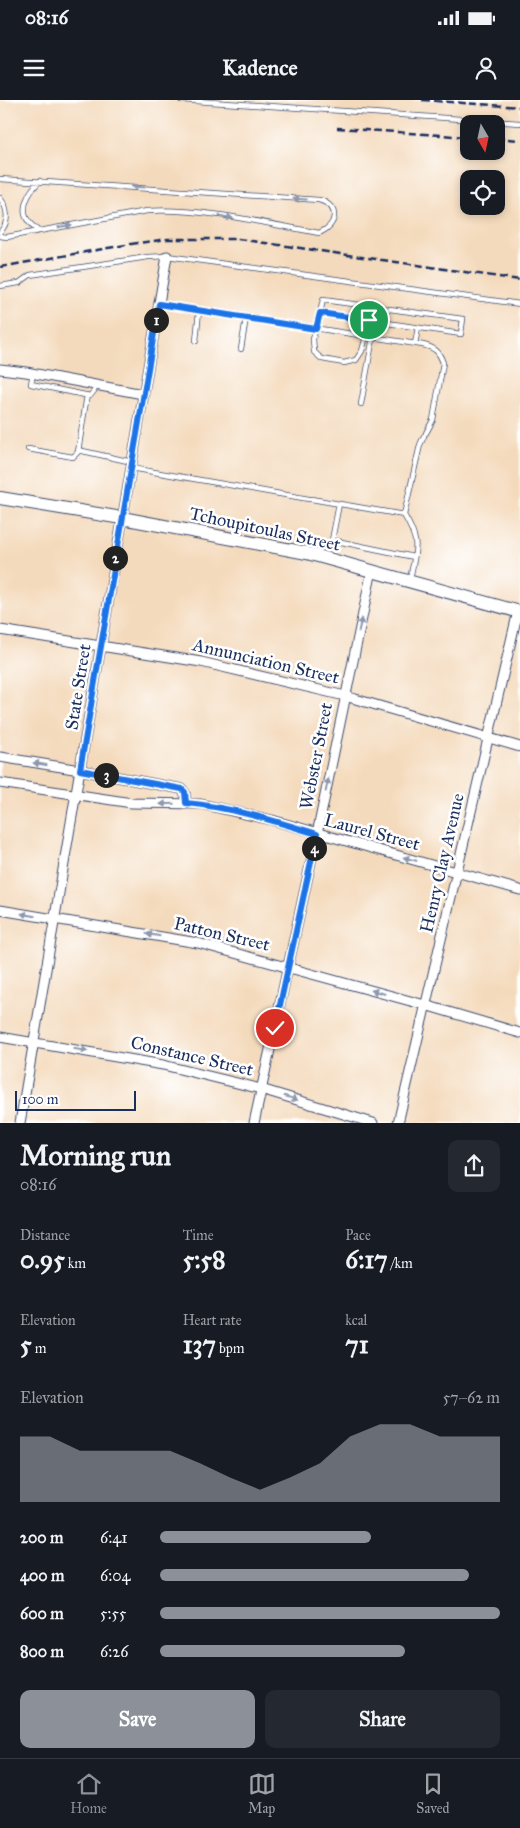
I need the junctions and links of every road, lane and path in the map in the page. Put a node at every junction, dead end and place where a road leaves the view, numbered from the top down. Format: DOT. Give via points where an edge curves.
graph roads {
  1 [pos="181,100"];
  2 [pos="520,122"];
  3 [pos="0,179"];
  4 [pos="40,181"];
  5 [pos="0,198"];
  6 [pos="38,231"];
  7 [pos="0,232"];
  8 [pos="0,236"];
  9 [pos="167,256"];
  10 [pos="0,286"];
  11 [pos="159,304"];
  12 [pos="520,304"];
  13 [pos="199,310"];
  14 [pos="320,313"];
  15 [pos="246,318"];
  16 [pos="418,328"];
  17 [pos="316,329"];
  18 [pos="366,336"];
  19 [pos="373,337"];
  20 [pos="196,341"];
  21 [pos="415,344"];
  22 [pos="242,349"];
  23 [pos="0,369"];
  24 [pos="33,373"];
  25 [pos="57,378"];
  26 [pos="82,382"];
  27 [pos="96,385"];
  28 [pos="55,388"];
  29 [pos="80,394"];
  30 [pos="143,394"];
  31 [pos="87,395"];
  32 [pos="361,404"];
  33 [pos="28,449"];
  34 [pos="78,450"];
  35 [pos="131,464"];
  36 [pos="0,498"];
  37 [pos="339,504"];
  38 [pos="404,515"];
  39 [pos="122,518"];
  40 [pos="414,557"];
  41 [pos="372,570"];
  42 [pos="410,581"];
  43 [pos="519,608"];
  44 [pos="0,630"];
  45 [pos="101,646"];
  46 [pos="345,696"];
  47 [pos="487,738"];
  48 [pos="520,747"];
  49 [pos="0,757"];
  50 [pos="80,770"];
  51 [pos="0,783"];
  52 [pos="76,795"];
  53 [pos="186,803"];
  54 [pos="317,834"];
  55 [pos="457,872"];
  56 [pos="520,890"];
  57 [pos="0,910"];
  58 [pos="55,920"];
  59 [pos="288,967"];
  60 [pos="425,1005"];
  61 [pos="520,1033"];
  62 [pos="0,1037"];
  63 [pos="33,1043"];
  64 [pos="261,1089"];
  65 [pos="20,1123"];
  66 [pos="254,1123"];
  67 [pos="373,1123"];
  68 [pos="398,1123"];
  1 -- 2 [label="lane"];
  3 -- 4 [label="lane"];
  4 -- 6 [label="lane" via="26,200 28,222"];
  6 -- 4 [label="lane, one-way" via="168,210 192,211 319,233 333,223 334,215 328,203 319,200"];
  5 -- 7 [label="lane" via="7,211 7,220"];
  6 -- 8 [label="lane"];
  9 -- 10 [label="lane" via="30,275 19,283"];
  9 -- 11 [label="street, State Street"];
  9 -- 12 [label="lane"];
  11 -- 13 [label="lane"];
  11 -- 30 [label="street, State Street"];
  13 -- 15 [label="lane"];
  13 -- 20 [label="lane"];
  14 -- 16 [label="lane"];
  14 -- 16 [label="lane" via="323,300 463,319 460,334"];
  14 -- 17 [label="lane"];
  15 -- 17 [label="lane"];
  15 -- 22 [label="lane"];
  16 -- 21 [label="lane"];
  17 -- 18 [label="lane"];
  17 -- 18 [label="lane" via="314,352 322,359 344,363 356,360"];
  18 -- 19 [label="lane"];
  19 -- 21 [label="lane"];
  19 -- 32 [label="lane"];
  21 -- 38 [label="lane" via="435,348 443,363 433,420 420,444"];
  23 -- 24 [label="street"];
  24 -- 25 [label="street"];
  24 -- 28 [label="lane" via="31,384"];
  25 -- 26 [label="street"];
  25 -- 28 [label="lane"];
  26 -- 27 [label="street"];
  26 -- 29 [label="lane"];
  27 -- 30 [label="street"];
  27 -- 31 [label="lane" via="90,396"];
  28 -- 29 [label="lane"];
  29 -- 31 [label="lane"];
  30 -- 35 [label="street, State Street"];
  31 -- 34 [label="lane"];
  33 -- 34 [label="lane" via="73,457"];
  34 -- 35 [label="lane"];
  35 -- 37 [label="lane"];
  35 -- 39 [label="street, State Street"];
  36 -- 39 [label="street, Tchoupitoulas Street"];
  37 -- 38 [label="lane"];
  37 -- 40 [label="lane" via="332,540"];
  38 -- 40 [label="lane" via="417,543"];
  39 -- 41 [label="street, Tchoupitoulas Street" via="306,553"];
  39 -- 45 [label="street, State Street"];
  40 -- 42 [label="lane"];
  41 -- 42 [label="street, Tchoupitoulas Street"];
  46 -- 41 [label="street, Webster Street, one-way"];
  42 -- 43 [label="street, Tchoupitoulas Street"];
  43 -- 47 [label="street, Henry Clay Avenue"];
  44 -- 45 [label="street, Annunciation Street"];
  45 -- 46 [label="street, Annunciation Street" via="201,662"];
  45 -- 50 [label="street, State Street"];
  46 -- 47 [label="street, Annunciation Street"];
  54 -- 46 [label="street, Webster Street, one-way"];
  47 -- 48 [label="street, Annunciation Street"];
  47 -- 55 [label="street, Henry Clay Avenue"];
  50 -- 49 [label="street, one-way"];
  50 -- 52 [label="street, State Street"];
  50 -- 53 [label="street" via="182,789"];
  51 -- 52 [label="street, Laurel Street"];
  53 -- 52 [label="street, Laurel Street, one-way" via="132,803"];
  52 -- 58 [label="street, State Street"];
  53 -- 54 [label="street, Laurel Street" via="272,820"];
  55 -- 54 [label="street, Laurel Street, one-way"];
  54 -- 59 [label="street, Webster Street"];
  55 -- 56 [label="street, Laurel Street"];
  55 -- 60 [label="street, Henry Clay Avenue"];
  58 -- 57 [label="street, Patton Street, one-way"];
  59 -- 58 [label="street, Patton Street, one-way" via="198,943"];
  58 -- 63 [label="street, State Street"];
  60 -- 59 [label="street, Patton Street, one-way"];
  59 -- 64 [label="street, Webster Street"];
  60 -- 61 [label="street, Patton Street"];
  60 -- 68 [label="street, Henry Clay Avenue"];
  62 -- 63 [label="street, Constance Street"];
  63 -- 64 [label="street, Constance Street, one-way" via="114,1055"];
  63 -- 65 [label="street, State Street"];
  64 -- 66 [label="street, Webster Street"];
  64 -- 67 [label="street, Constance Street, one-way"];
}
